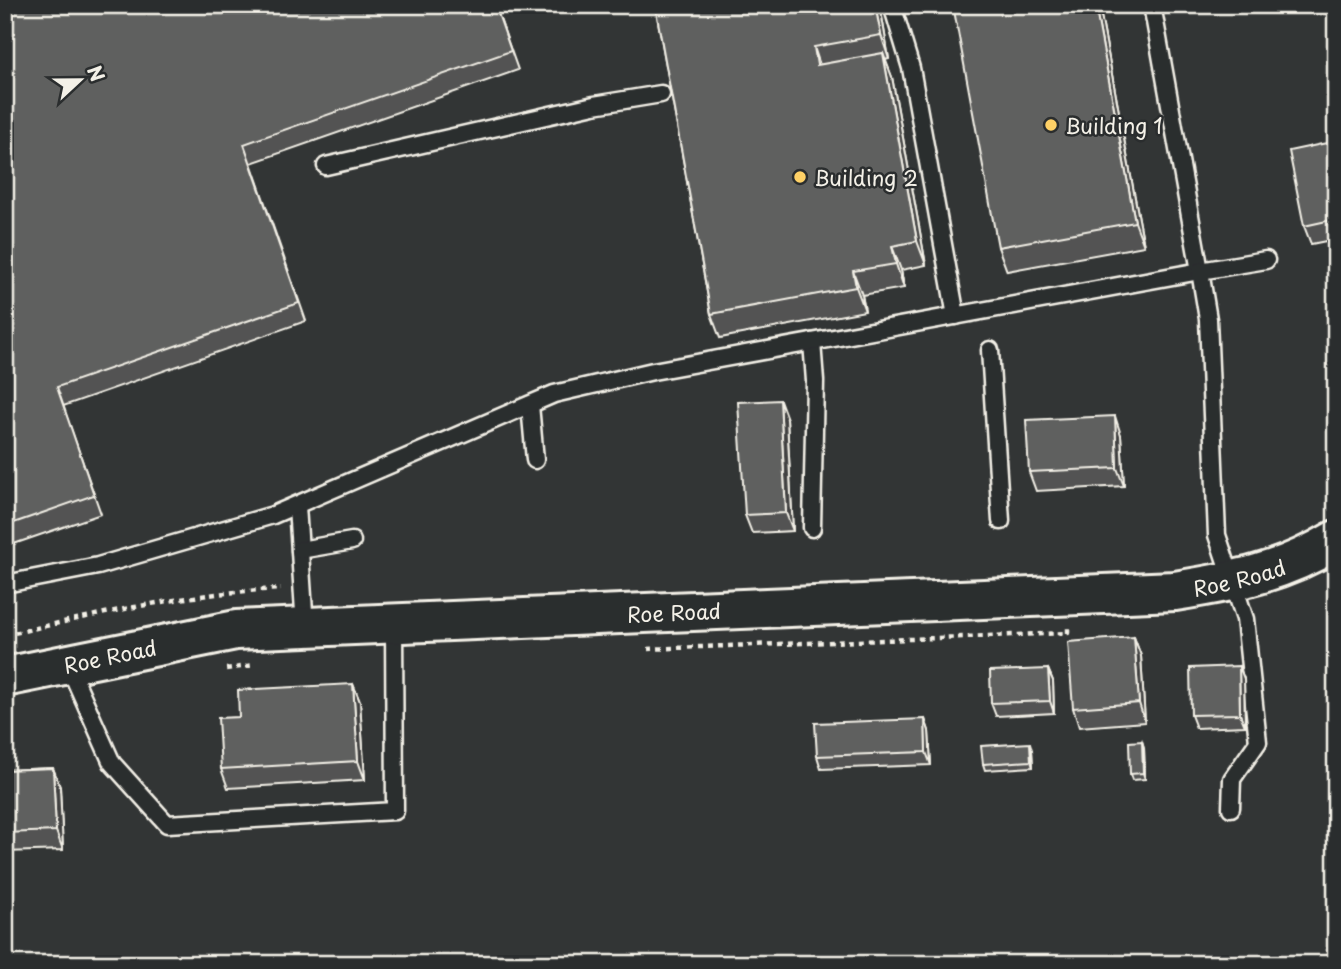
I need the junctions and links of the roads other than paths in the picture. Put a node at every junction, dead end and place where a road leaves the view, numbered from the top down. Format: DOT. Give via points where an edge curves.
graph roads {
  1 [pos="892,5"];
  2 [pos="1152,5"];
  3 [pos="661,94"];
  4 [pos="327,166"];
  5 [pos="1266,260"];
  6 [pos="1200,271"];
  7 [pos="956,316"];
  8 [pos="812,342"];
  9 [pos="990,350"];
  10 [pos="530,405"];
  11 [pos="535,460"];
  12 [pos="297,506"];
  13 [pos="1001,521"];
  14 [pos="813,528"];
  15 [pos="1336,540"];
  16 [pos="352,541"];
  17 [pos="300,550"];
  18 [pos="1232,582"];
  19 [pos="5,583"];
  20 [pos="394,624"];
  21 [pos="305,628"];
  22 [pos="68,664"];
  23 [pos="5,677"];
  24 [pos="1231,808"];
  1 -- 7 [label="lane" via="911,68"];
  2 -- 6 [label="lane"];
  3 -- 4 [label="lane"];
  5 -- 6 [label="lane"];
  6 -- 7 [label="lane"];
  6 -- 18 [label="lane" via="1208,319 1217,535"];
  7 -- 8 [label="lane"];
  8 -- 10 [label="lane" via="653,371 554,394"];
  8 -- 14 [label="lane"];
  9 -- 13 [label="lane"];
  10 -- 11 [label="lane"];
  10 -- 12 [label="lane"];
  12 -- 17 [label="lane"];
  12 -- 19 [label="lane" via="98,566"];
  15 -- 18 [label="main road, Roe Road" via="1300,562"];
  16 -- 17 [label="lane"];
  17 -- 21 [label="lane"];
  18 -- 20 [label="main road, Roe Road" via="1175,591"];
  18 -- 24 [label="lane" via="1245,619 1258,742 1232,779"];
  20 -- 21 [label="main road, Roe Road"];
  20 -- 22 [label="lane" via="395,811 167,824 112,763"];
  21 -- 22 [label="main road, Roe Road" via="236,630"];
  22 -- 23 [label="main road, Roe Road"];
}
